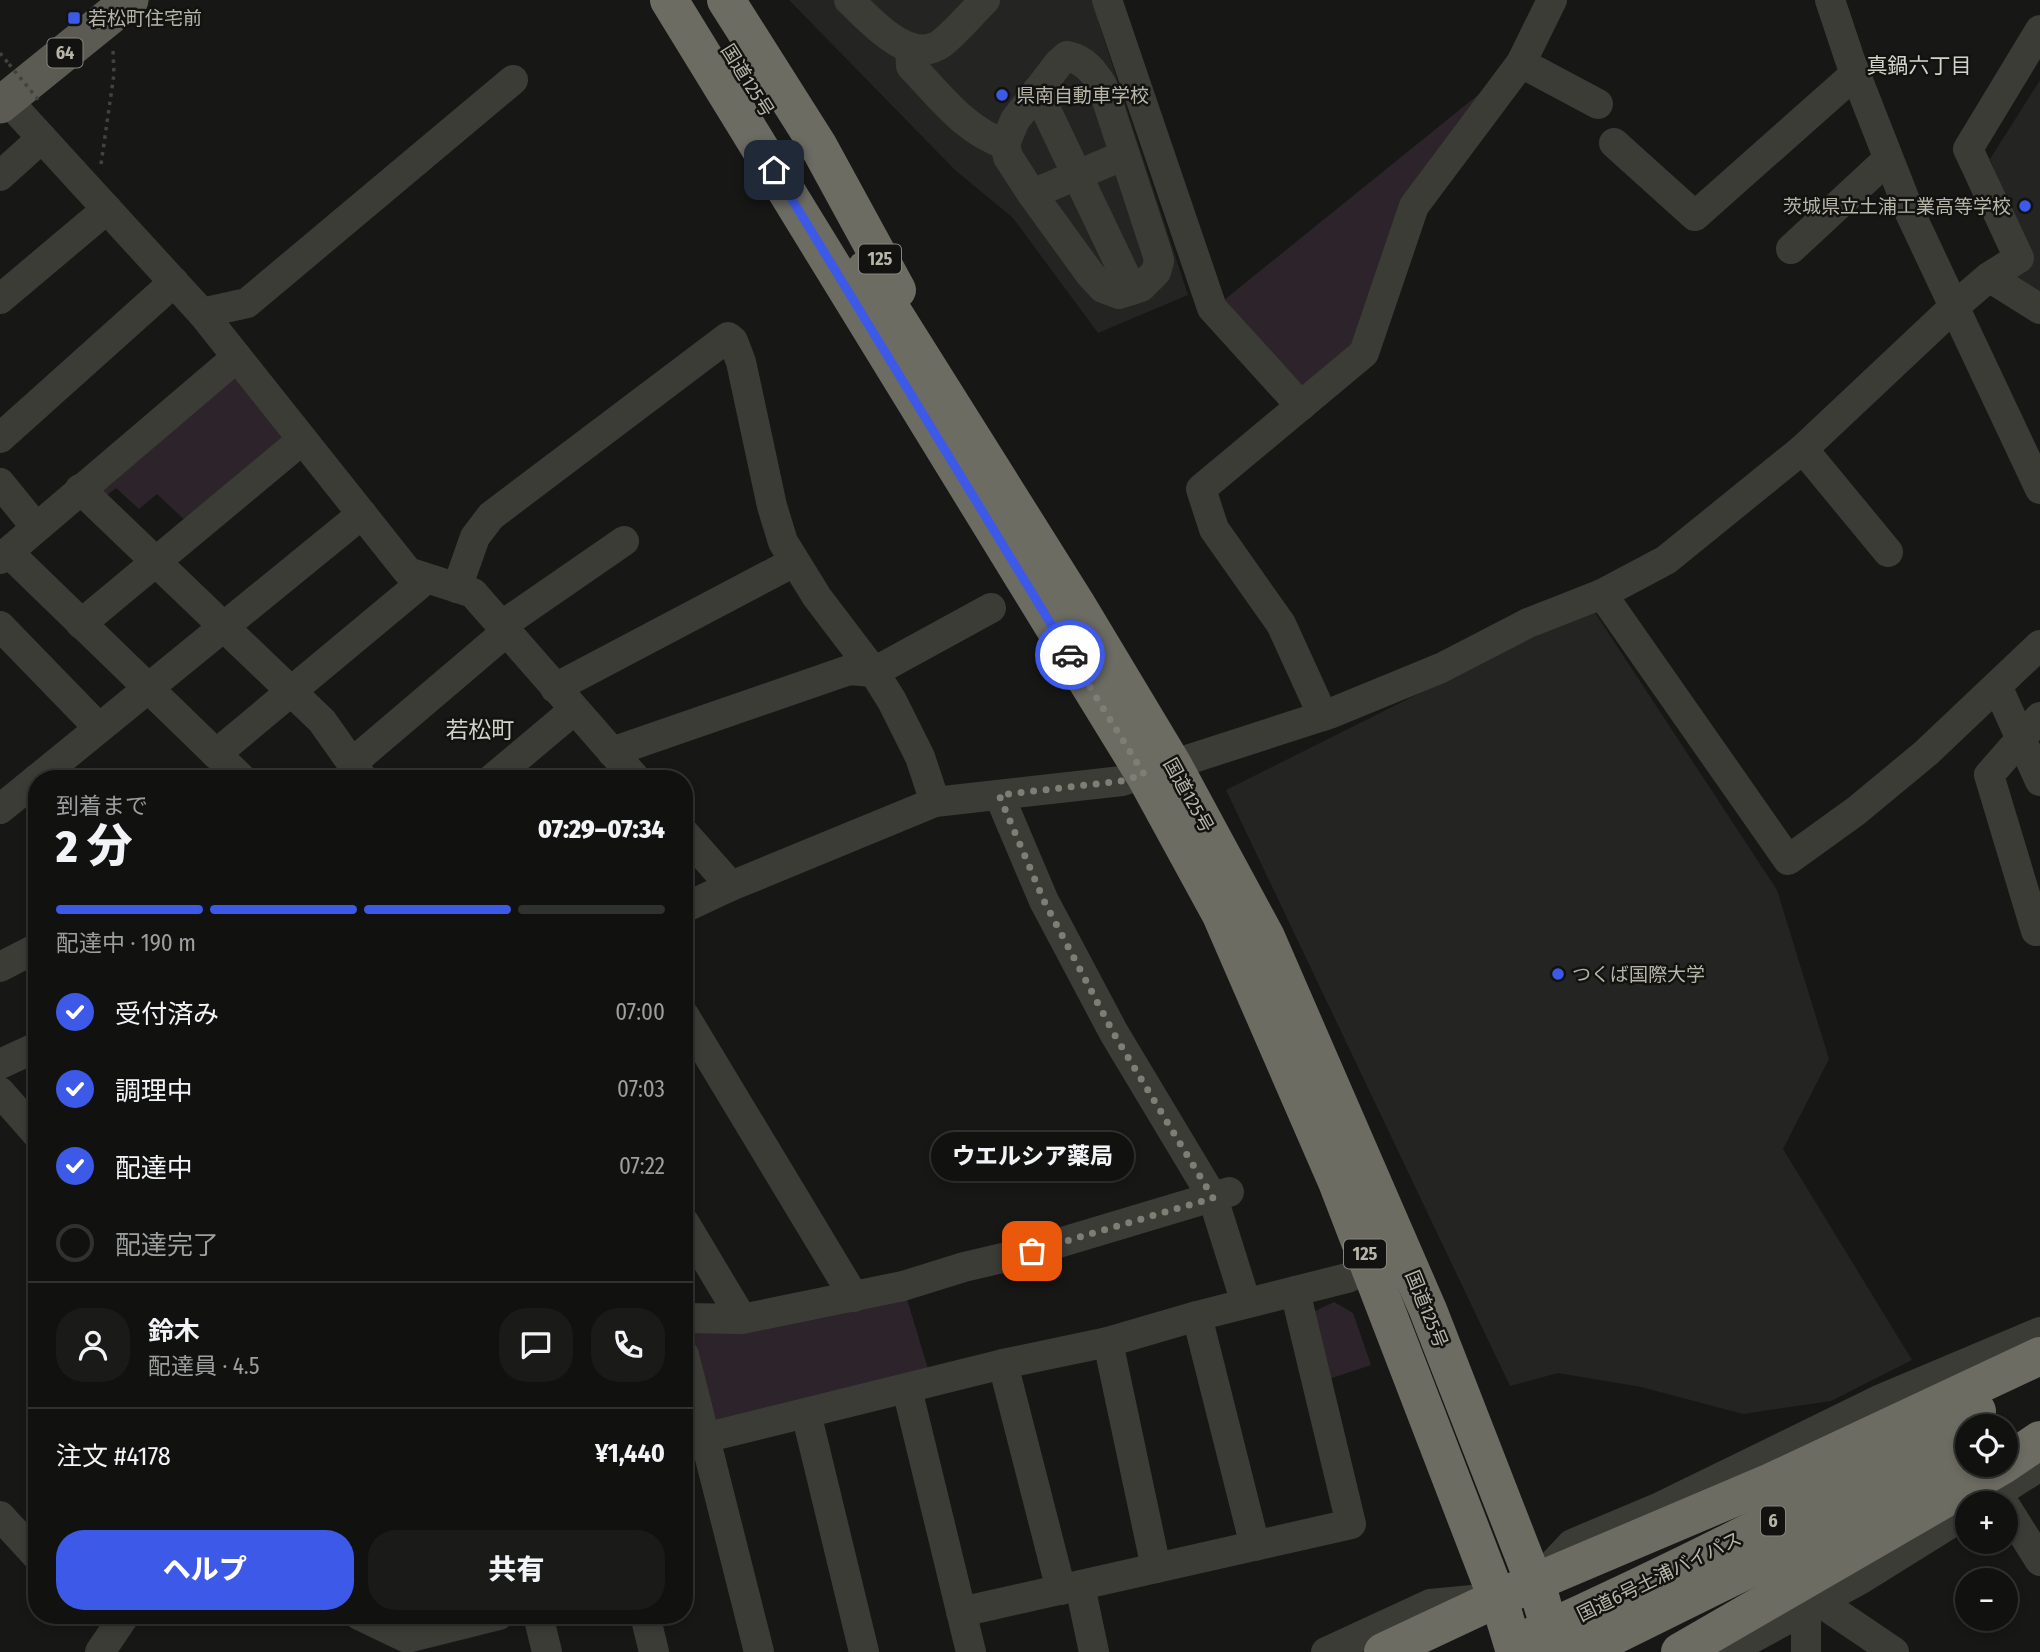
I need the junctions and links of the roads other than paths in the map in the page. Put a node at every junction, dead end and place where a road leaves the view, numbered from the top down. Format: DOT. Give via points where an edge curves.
graph roads {
  1 [pos="641,0"];
  2 [pos="669,0"];
  3 [pos="699,0"];
  4 [pos="726,0"];
  5 [pos="849,0"];
  6 [pos="985,0"];
  7 [pos="1107,0"];
  8 [pos="1552,0"];
  9 [pos="1830,0"];
  10 [pos="119,9"];
  11 [pos="2040,30"];
  12 [pos="910,48"];
  13 [pos="1521,63"];
  14 [pos="1855,74"];
  15 [pos="513,80"];
  16 [pos="1037,91"];
  17 [pos="14,93"];
  18 [pos="1598,104"];
  19 [pos="42,138"];
  20 [pos="1614,143"];
  21 [pos="1005,144"];
  22 [pos="1125,155"];
  23 [pos="1888,159"];
  24 [pos="1077,175"];
  25 [pos="0,176"];
  26 [pos="1032,194"];
  27 [pos="99,201"];
  28 [pos="1791,249"];
  29 [pos="1989,277"];
  30 [pos="173,282"];
  31 [pos="1132,290"];
  32 [pos="0,299"];
  33 [pos="1955,306"];
  34 [pos="2040,309"];
  35 [pos="202,313"];
  36 [pos="237,357"];
  37 [pos="1301,406"];
  38 [pos="0,438"];
  39 [pos="302,440"];
  40 [pos="1803,449"];
  41 [pos="0,483"];
  42 [pos="80,489"];
  43 [pos="2040,489"];
  44 [pos="362,514"];
  45 [pos="1006,523"];
  46 [pos="36,526"];
  47 [pos="624,541"];
  48 [pos="1888,552"];
  49 [pos="4,555"];
  50 [pos="156,561"];
  51 [pos="794,562"];
  52 [pos="426,579"];
  53 [pos="457,588"];
  54 [pos="1602,594"];
  55 [pos="990,608"];
  56 [pos="81,624"];
  57 [pos="0,626"];
  58 [pos="224,628"];
  59 [pos="504,629"];
  60 [pos="2040,645"];
  61 [pos="874,672"];
  62 [pos="1997,686"];
  63 [pos="555,688"];
  64 [pos="147,689"];
  65 [pos="290,692"];
  66 [pos="574,710"];
  67 [pos="1323,716"];
  68 [pos="100,728"];
  69 [pos="2031,728"];
  70 [pos="612,752"];
  71 [pos="216,754"];
  72 [pos="48,770"];
  73 [pos="233,770"];
  74 [pos="356,770"];
  75 [pos="358,770"];
  76 [pos="503,770"];
  77 [pos="628,770"];
  78 [pos="1158,770"];
  79 [pos="2040,781"];
  80 [pos="28,786"];
  81 [pos="999,795"];
  82 [pos="935,802"];
  83 [pos="0,809"];
  84 [pos="693,843"];
  85 [pos="731,886"];
  86 [pos="693,904"];
  87 [pos="2040,927"];
  88 [pos="28,953"];
  89 [pos="0,967"];
  90 [pos="693,1030"];
  91 [pos="28,1051"];
  92 [pos="0,1064"];
  93 [pos="3,1102"];
  94 [pos="28,1126"];
  95 [pos="1221,1195"];
  96 [pos="693,1237"];
  97 [pos="1387,1260"];
  98 [pos="1295,1291"];
  99 [pos="854,1297"];
  100 [pos="1246,1304"];
  101 [pos="1197,1316"];
  102 [pos="693,1318"];
  103 [pos="742,1318"];
  104 [pos="2040,1332"];
  105 [pos="1108,1342"];
  106 [pos="2040,1356"];
  107 [pos="1003,1364"];
  108 [pos="2040,1375"];
  109 [pos="907,1389"];
  110 [pos="806,1413"];
  111 [pos="2040,1413"];
  112 [pos="2018,1426"];
  113 [pos="695,1440"];
  114 [pos="2040,1440"];
  115 [pos="1955,1460"];
  116 [pos="2040,1466"];
  117 [pos="1999,1489"];
  118 [pos="0,1516"];
  119 [pos="1955,1520"];
  120 [pos="28,1546"];
  121 [pos="1255,1546"];
  122 [pos="2040,1561"];
  123 [pos="1156,1568"];
  124 [pos="1070,1588"];
  125 [pos="1539,1591"];
  126 [pos="1813,1606"];
  127 [pos="961,1612"];
  128 [pos="1500,1622"];
  129 [pos="367,1624"];
  130 [pos="479,1624"];
  131 [pos="540,1624"];
  132 [pos="647,1624"];
  133 [pos="383,1641"];
  134 [pos="438,1642"];
  135 [pos="547,1652"];
  136 [pos="654,1652"];
  137 [pos="759,1652"];
  138 [pos="864,1652"];
  139 [pos="971,1652"];
  140 [pos="1094,1652"];
  141 [pos="1326,1652"];
  142 [pos="1383,1652"];
  143 [pos="1515,1652"];
  144 [pos="1557,1652"];
  145 [pos="1581,1652"];
  146 [pos="1681,1652"];
  147 [pos="1727,1652"];
  148 [pos="1805,1652"];
  149 [pos="1894,1652"];
  1 -- 45 [label="highway, 125" via="755,186"];
  2 -- 45 [label="highway, 国道125号 / 125"];
  3 -- 45 [label="highway, 国道125号 / 125"];
  4 -- 45 [label="highway, 125" via="819,147"];
  5 -- 12 [label="street" via="884,33"];
  6 -- 12 [label="street" via="939,45"];
  7 -- 37 [label="street" via="1212,308"];
  8 -- 13 [label="street"];
  9 -- 14 [label="street"];
  10 -- 17 [label="main road, 64"];
  11 -- 29 [label="street" via="1968,149 2019,258"];
  12 -- 21 [label="street" via="911,66 968,125"];
  13 -- 18 [label="street"];
  13 -- 37 [label="street" via="1414,206 1363,353"];
  14 -- 20 [label="street" via="1695,216"];
  14 -- 23 [label="street"];
  15 -- 35 [label="street" via="247,303"];
  16 -- 21 [label="street" via="1015,120"];
  16 -- 22 [label="street" via="1067,56 1078,58 1102,85"];
  16 -- 24 [label="street"];
  17 -- 19 [label="street"];
  19 -- 25 [label="street"];
  19 -- 27 [label="street"];
  21 -- 26 [label="street" via="1008,157"];
  22 -- 24 [label="street"];
  22 -- 31 [label="street" via="1158,261 1152,277"];
  23 -- 28 [label="street"];
  23 -- 33 [label="street"];
  24 -- 26 [label="street"];
  24 -- 31 [label="street"];
  26 -- 31 [label="street" via="1098,285 1112,293"];
  27 -- 30 [label="street"];
  27 -- 32 [label="street"];
  29 -- 33 [label="street"];
  29 -- 34 [label="street"];
  30 -- 35 [label="street"];
  30 -- 38 [label="street"];
  33 -- 40 [label="street"];
  33 -- 43 [label="street"];
  35 -- 36 [label="street"];
  36 -- 39 [label="street"];
  36 -- 42 [label="street"];
  37 -- 67 [label="street" via="1200,489 1214,529 1281,624"];
  39 -- 44 [label="street"];
  39 -- 50 [label="street"];
  40 -- 48 [label="street"];
  40 -- 54 [label="street" via="1666,559"];
  41 -- 46 [label="street"];
  42 -- 46 [label="street"];
  42 -- 50 [label="street"];
  44 -- 52 [label="street" via="408,572"];
  44 -- 58 [label="street"];
  45 -- 78 [label="highway, 国道125号 / 125" via="1077,605"];
  46 -- 49 [label="street"];
  47 -- 59 [label="street"];
  49 -- 56 [label="street"];
  50 -- 56 [label="street"];
  50 -- 58 [label="street"];
  51 -- 53 [label="street" via="772,506 741,362 728,337 491,516 475,537"];
  51 -- 61 [label="street"];
  51 -- 63 [label="street"];
  52 -- 53 [label="street"];
  52 -- 65 [label="street"];
  53 -- 59 [label="street" via="473,593"];
  54 -- 62 [label="street" via="1788,860 1926,753"];
  54 -- 67 [label="street"];
  55 -- 61 [label="street"];
  56 -- 64 [label="street"];
  57 -- 68 [label="street"];
  58 -- 64 [label="street"];
  58 -- 65 [label="street"];
  59 -- 63 [label="street"];
  59 -- 75 [label="street"];
  60 -- 62 [label="street"];
  61 -- 70 [label="street" via="849,670"];
  61 -- 82 [label="street" via="920,757"];
  62 -- 69 [label="street"];
  63 -- 66 [label="street"];
  64 -- 68 [label="street"];
  64 -- 71 [label="street"];
  65 -- 71 [label="street"];
  65 -- 74 [label="street" via="322,721"];
  66 -- 70 [label="street"];
  66 -- 76 [label="street"];
  67 -- 78 [label="street"];
  68 -- 72 [label="street"];
  69 -- 79 [label="street"];
  69 -- 87 [label="street" via="1989,775 2036,930"];
  70 -- 77 [label="street"];
  71 -- 73 [label="street"];
  78 -- 81 [label="street" via="1122,781"];
  78 -- 97 [label="highway, 国道125号 / 125" via="1337,1182"];
  80 -- 83 [label="street"];
  81 -- 82 [label="street"];
  81 -- 95 [label="street" via="1044,901 1114,1034"];
  82 -- 85 [label="street"];
  84 -- 85 [label="street"];
  85 -- 86 [label="street"];
  88 -- 89 [label="street"];
  90 -- 99 [label="street"];
  91 -- 92 [label="street"];
  93 -- 94 [label="street"];
  95 -- 99 [label="street"];
  95 -- 100 [label="street"];
  96 -- 103 [label="street"];
  97 -- 98 [label="street" via="1347,1278"];
  97 -- 125 [label="highway, 国道125号 / 125"];
  97 -- 128 [label="highway, 国道125号 / 125"];
  98 -- 100 [label="street"];
  98 -- 121 [label="street" via="1351,1524"];
  99 -- 103 [label="street"];
  100 -- 101 [label="street"];
  101 -- 105 [label="street"];
  101 -- 121 [label="street"];
  102 -- 103 [label="street"];
  104 -- 125 [label="street" via="1881,1399 1660,1507 1572,1544"];
  105 -- 107 [label="street"];
  105 -- 123 [label="street"];
  106 -- 125 [label="highway"];
  107 -- 109 [label="street"];
  107 -- 124 [label="street"];
  108 -- 128 [label="highway, 国道6号土浦バイパス / 6" via="1780,1517 1600,1605"];
  109 -- 110 [label="street"];
  109 -- 127 [label="street"];
  110 -- 113 [label="street"];
  110 -- 138 [label="street"];
  111 -- 112 [label="highway"];
  113 -- 137 [label="street"];
  114 -- 117 [label="highway"];
  115 -- 145 [label="highway, 国道6号土浦バイパス / 6"];
  116 -- 117 [label="street"];
  117 -- 122 [label="street"];
  117 -- 146 [label="highway"];
  118 -- 120 [label="street"];
  119 -- 126 [label="street"];
  121 -- 123 [label="street"];
  123 -- 124 [label="street"];
  124 -- 127 [label="street"];
  124 -- 140 [label="street"];
  125 -- 128 [label="highway"];
  125 -- 144 [label="highway, 国道125号 / 125, bridge"];
  126 -- 147 [label="street"];
  126 -- 148 [label="street"];
  126 -- 149 [label="street"];
  127 -- 139 [label="street"];
  128 -- 141 [label="street" via="1430,1604"];
  128 -- 142 [label="highway"];
  128 -- 143 [label="highway, 国道125号 / 125, bridge"];
  129 -- 133 [label="street"];
  130 -- 134 [label="street"];
  131 -- 135 [label="street"];
  132 -- 136 [label="street"];
  133 -- 134 [label="street"];
}
